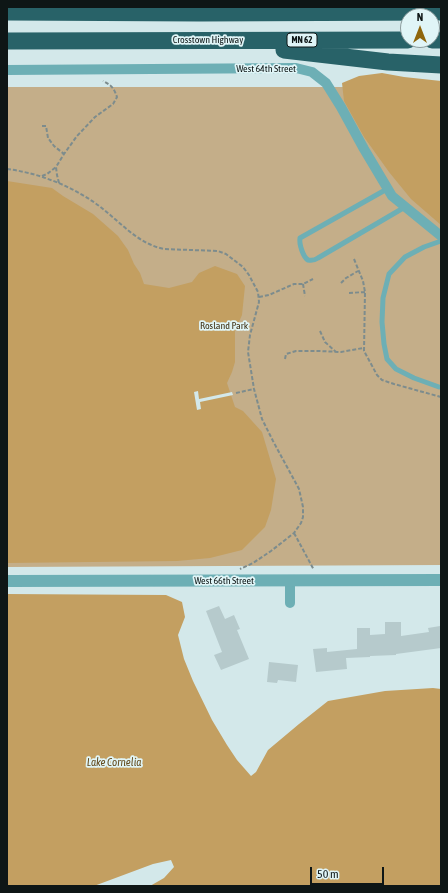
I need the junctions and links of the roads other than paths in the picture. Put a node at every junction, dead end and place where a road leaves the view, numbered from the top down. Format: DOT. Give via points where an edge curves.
graph roads {
  1 [pos="277,7"];
  2 [pos="7,12"];
  3 [pos="441,12"];
  4 [pos="200,13"];
  5 [pos="196,40"];
  6 [pos="400,40"];
  7 [pos="7,41"];
  8 [pos="441,65"];
  9 [pos="7,70"];
  10 [pos="387,189"];
  11 [pos="405,207"];
  12 [pos="441,236"];
  13 [pos="441,241"];
  14 [pos="439,387"];
  15 [pos="290,580"];
  16 [pos="441,580"];
  17 [pos="7,581"];
  18 [pos="290,603"];
  1 -- 4 [label="highway"];
  2 -- 4 [label="highway"];
  3 -- 4 [label="highway"];
  5 -- 6 [label="highway, Crosstown Highway / MN 62"];
  5 -- 7 [label="highway, Crosstown Highway / MN 62"];
  5 -- 8 [label="highway" via="388,62"];
  9 -- 10 [label="street, West 64th Street" via="296,68 312,72 326,83"];
  10 -- 11 [label="street, West 64th Street"];
  10 -- 11 [label="lane" via="300,238 305,257 309,260 318,258"];
  11 -- 12 [label="street, West 64th Street"];
  13 -- 14 [label="lane" via="405,257 389,274 383,298 382,322 387,359 396,368 414,378"];
  15 -- 16 [label="street, West 66th Street"];
  15 -- 17 [label="street, West 66th Street"];
  15 -- 18 [label="street"];
}
